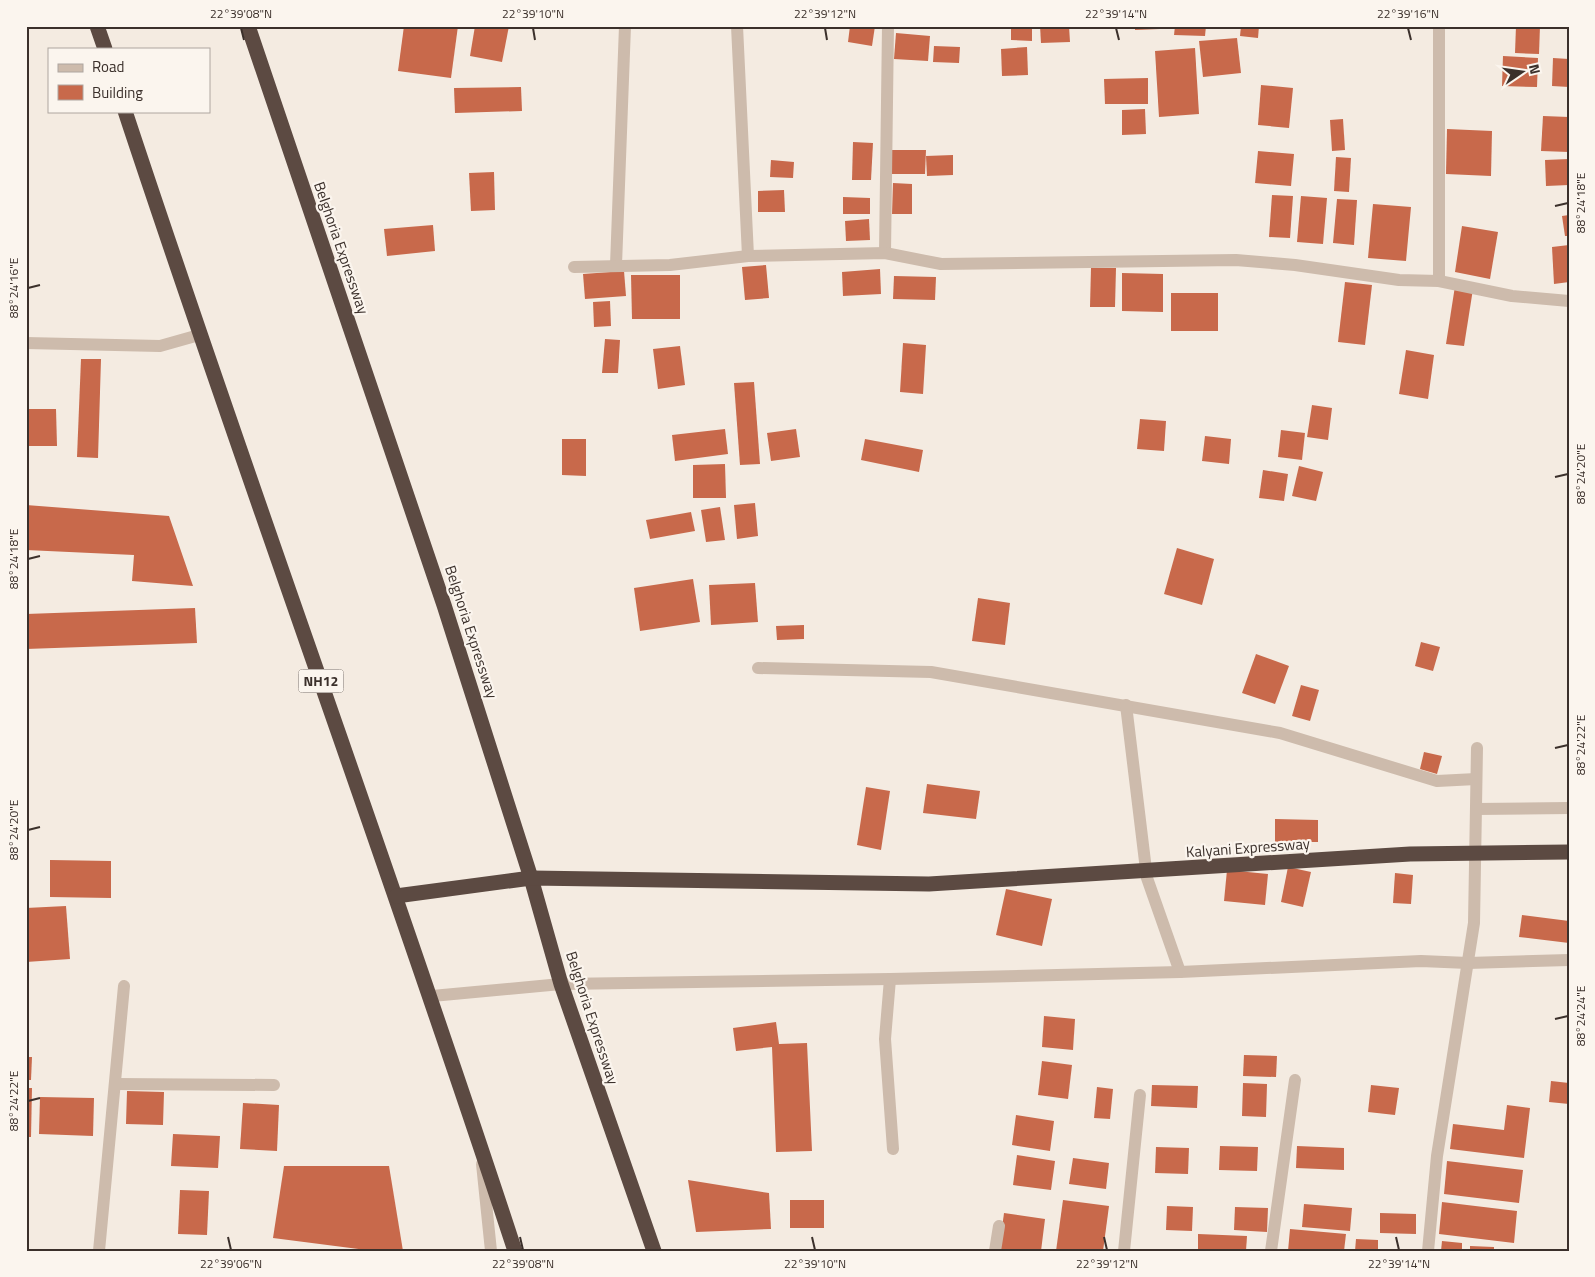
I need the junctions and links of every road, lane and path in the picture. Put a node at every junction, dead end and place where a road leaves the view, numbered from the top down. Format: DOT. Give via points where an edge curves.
graph roads {
  1 [pos="98,26"];
  2 [pos="248,26"];
  3 [pos="625,26"];
  4 [pos="737,26"];
  5 [pos="888,26"];
  6 [pos="1439,26"];
  7 [pos="105,48"];
  8 [pos="126,112"];
  9 [pos="885,253"];
  10 [pos="748,256"];
  11 [pos="616,265"];
  12 [pos="574,267"];
  13 [pos="1439,281"];
  14 [pos="1569,301"];
  15 [pos="199,335"];
  16 [pos="26,343"];
  17 [pos="758,668"];
  18 [pos="1126,705"];
  19 [pos="1477,748"];
  20 [pos="1476,778"];
  21 [pos="1569,808"];
  22 [pos="1476,809"];
  23 [pos="1569,852"];
  24 [pos="532,878"];
  25 [pos="396,896"];
  26 [pos="1569,960"];
  27 [pos="1468,963"];
  28 [pos="1180,972"];
  29 [pos="890,979"];
  30 [pos="561,984"];
  31 [pos="124,986"];
  32 [pos="432,996"];
  33 [pos="1295,1080"];
  34 [pos="116,1084"];
  35 [pos="274,1086"];
  36 [pos="1140,1095"];
  37 [pos="479,1140"];
  38 [pos="893,1149"];
  39 [pos="999,1226"];
  40 [pos="99,1251"];
  41 [pos="491,1251"];
  42 [pos="515,1251"];
  43 [pos="654,1251"];
  44 [pos="996,1251"];
  45 [pos="1124,1251"];
  46 [pos="1271,1251"];
  47 [pos="1428,1251"];
  1 -- 7 [label="highway"];
  2 -- 24 [label="highway, Belghoria Expressway" via="444,605"];
  3 -- 11 [label="street"];
  4 -- 10 [label="street"];
  5 -- 9 [label="street"];
  6 -- 13 [label="street"];
  8 -- 15 [label="highway, NH12"];
  9 -- 10 [label="street"];
  9 -- 13 [label="street" via="941,264 1236,260 1399,280"];
  10 -- 11 [label="street" via="670,265"];
  11 -- 12 [label="street"];
  13 -- 14 [label="street" via="1512,296"];
  15 -- 16 [label="street" via="160,346"];
  15 -- 25 [label="highway, NH12"];
  17 -- 18 [label="street" via="931,672 1044,694"];
  18 -- 20 [label="street" via="1280,733 1437,781"];
  18 -- 28 [label="street" via="1147,878"];
  19 -- 20 [label="street"];
  20 -- 22 [label="street"];
  21 -- 22 [label="street"];
  22 -- 27 [label="street" via="1474,923"];
  23 -- 24 [label="highway, Kalyani Expressway" via="1410,854 929,884"];
  24 -- 25 [label="highway, Kalyani Expressway"];
  24 -- 30 [label="highway, Belghoria Expressway"];
  25 -- 32 [label="highway, NH12"];
  26 -- 27 [label="street"];
  27 -- 28 [label="street" via="1421,961"];
  27 -- 47 [label="street" via="1437,1156"];
  28 -- 29 [label="street"];
  29 -- 30 [label="street"];
  29 -- 38 [label="street" via="884,1039"];
  30 -- 32 [label="street"];
  30 -- 43 [label="highway, Belghoria Expressway"];
  31 -- 34 [label="street"];
  32 -- 37 [label="highway, NH12"];
  33 -- 46 [label="street"];
  34 -- 35 [label="street"];
  34 -- 40 [label="street"];
  36 -- 45 [label="street"];
  37 -- 41 [label="street"];
  37 -- 42 [label="highway, NH12"];
  39 -- 44 [label="street"];
}
